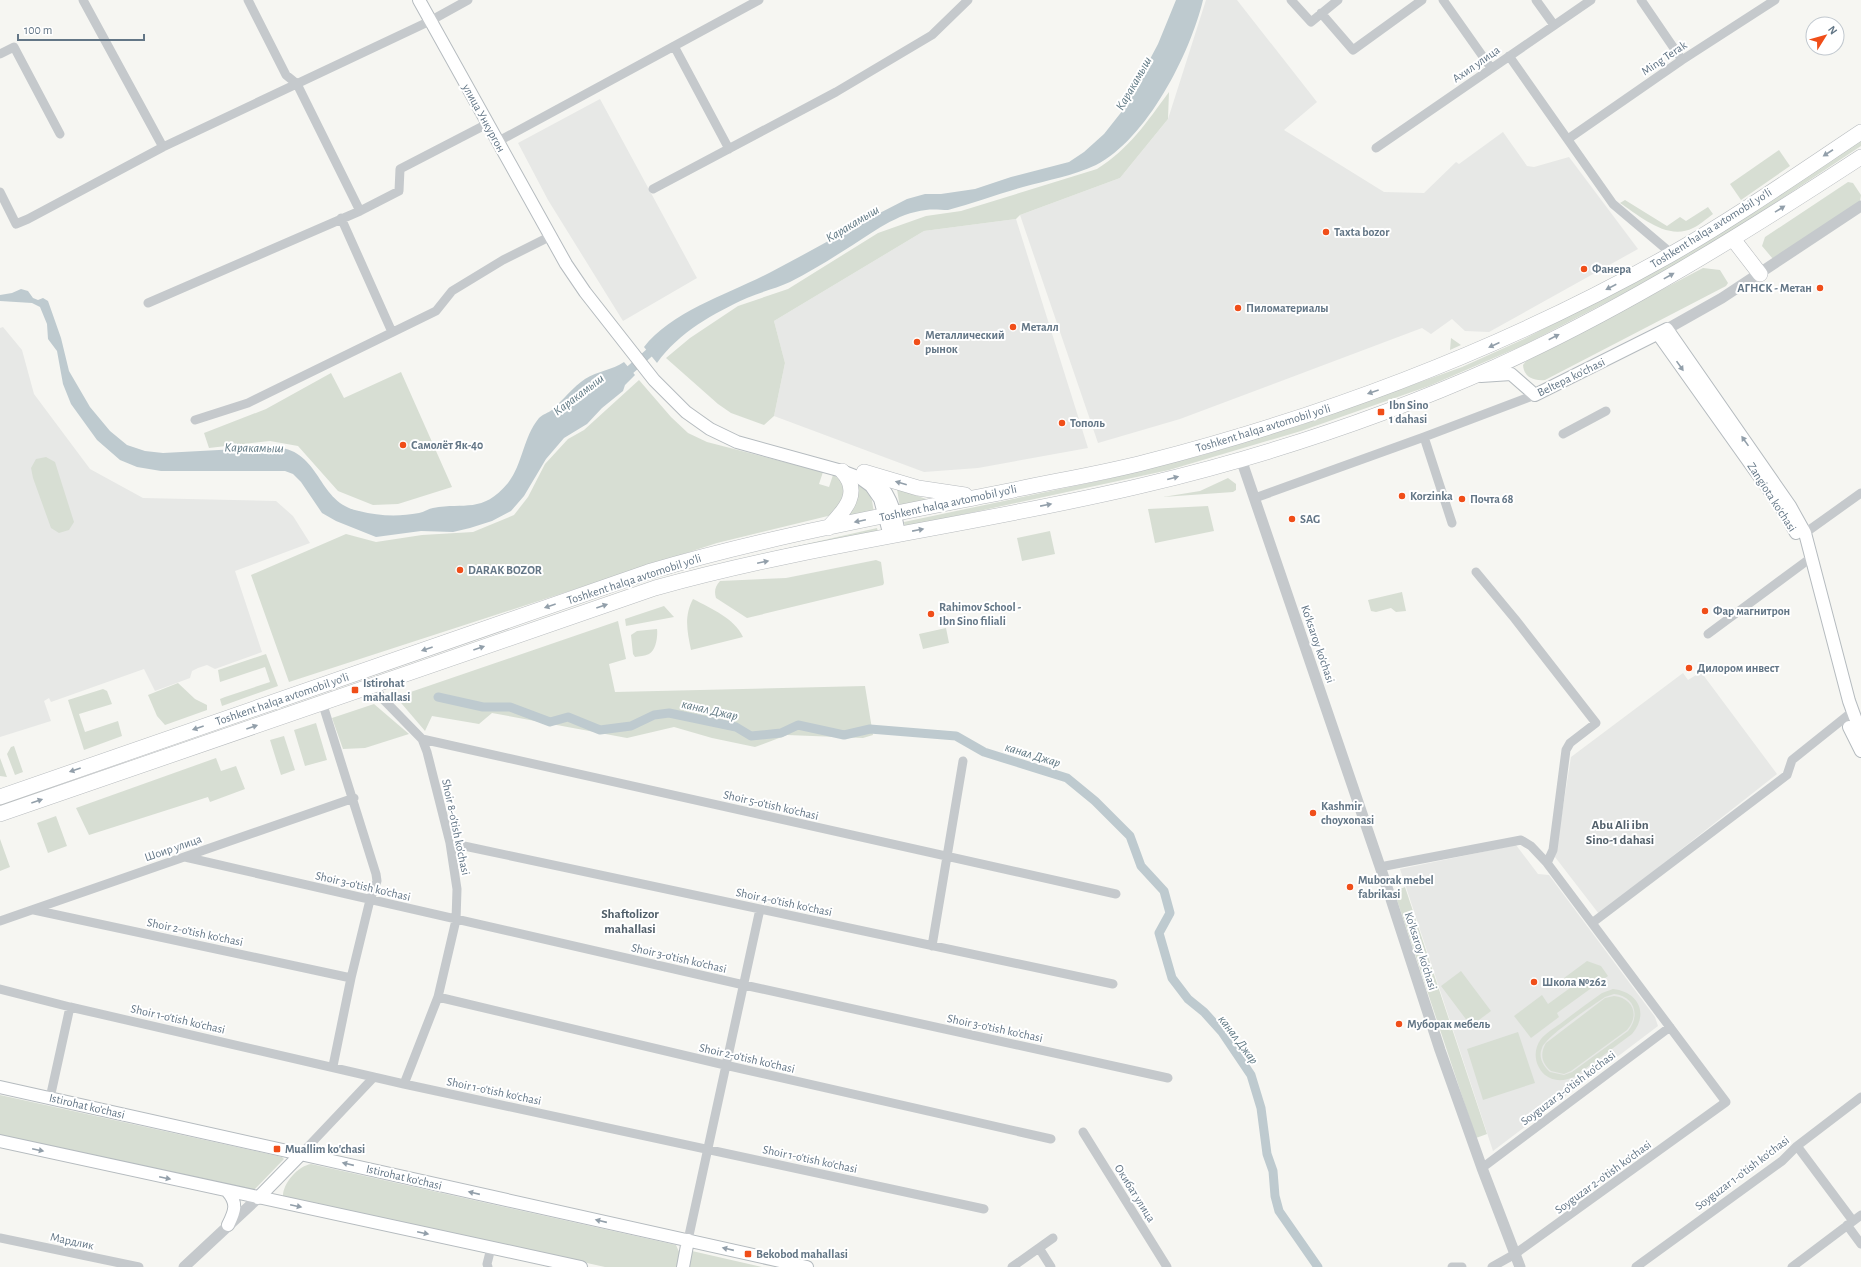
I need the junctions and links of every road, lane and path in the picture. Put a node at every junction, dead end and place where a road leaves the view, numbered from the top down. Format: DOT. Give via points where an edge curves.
graph roads {
  1 [pos="83,0"];
  2 [pos="248,0"];
  3 [pos="418,0"];
  4 [pos="468,0"];
  5 [pos="759,0"];
  6 [pos="968,0"];
  7 [pos="1291,0"];
  8 [pos="1338,0"];
  9 [pos="1422,0"];
  10 [pos="1443,0"];
  11 [pos="1536,0"];
  12 [pos="1591,0"];
  13 [pos="1641,0"];
  14 [pos="1775,0"];
  15 [pos="1322,13"];
  16 [pos="430,21"];
  17 [pos="1554,25"];
  18 [pos="674,46"];
  19 [pos="0,54"];
  20 [pos="1508,56"];
  21 [pos="1682,60"];
  22 [pos="1491,68"];
  23 [pos="297,84"];
  24 [pos="488,124"];
  25 [pos="1861,132"];
  26 [pos="60,134"];
  27 [pos="1568,139"];
  28 [pos="497,142"];
  29 [pos="163,147"];
  30 [pos="1376,148"];
  31 [pos="730,149"];
  32 [pos="1861,158"];
  33 [pos="653,189"];
  34 [pos="0,192"];
  35 [pos="1861,206"];
  36 [pos="360,210"];
  37 [pos="342,218"];
  38 [pos="551,236"];
  39 [pos="1733,239"];
  40 [pos="1672,254"];
  41 [pos="1760,274"];
  42 [pos="148,303"];
  43 [pos="392,332"];
  44 [pos="1662,332"];
  45 [pos="1520,355"];
  46 [pos="1511,374"];
  47 [pos="1473,376"];
  48 [pos="656,378"];
  49 [pos="1536,395"];
  50 [pos="1606,411"];
  51 [pos="195,420"];
  52 [pos="1563,434"];
  53 [pos="1424,437"];
  54 [pos="1241,459"];
  55 [pos="842,471"];
  56 [pos="864,472"];
  57 [pos="1861,493"];
  58 [pos="980,497"];
  59 [pos="1255,498"];
  60 [pos="891,515"];
  61 [pos="1452,523"];
  62 [pos="828,528"];
  63 [pos="1805,533"];
  64 [pos="895,535"];
  65 [pos="720,551"];
  66 [pos="1809,559"];
  67 [pos="725,570"];
  68 [pos="1476,572"];
  69 [pos="1708,634"];
  70 [pos="375,684"];
  71 [pos="322,702"];
  72 [pos="1849,715"];
  73 [pos="1861,734"];
  74 [pos="422,739"];
  75 [pos="147,745"];
  76 [pos="1861,751"];
  77 [pos="963,761"];
  78 [pos="153,762"];
  79 [pos="0,797"];
  80 [pos="354,798"];
  81 [pos="0,814"];
  82 [pos="450,843"];
  83 [pos="185,857"];
  84 [pos="946,857"];
  85 [pos="1547,863"];
  86 [pos="1380,867"];
  87 [pos="1116,894"];
  88 [pos="370,900"];
  89 [pos="760,909"];
  90 [pos="33,910"];
  91 [pos="0,920"];
  92 [pos="456,920"];
  93 [pos="1592,923"];
  94 [pos="932,946"];
  95 [pos="351,978"];
  96 [pos="1112,984"];
  97 [pos="744,985"];
  98 [pos="0,989"];
  99 [pos="438,997"];
  100 [pos="70,1007"];
  101 [pos="1670,1027"];
  102 [pos="725,1065"];
  103 [pos="333,1066"];
  104 [pos="374,1077"];
  105 [pos="1168,1078"];
  106 [pos="404,1084"];
  107 [pos="0,1087"];
  108 [pos="1861,1097"];
  109 [pos="50,1098"];
  110 [pos="1083,1132"];
  111 [pos="1051,1139"];
  112 [pos="0,1141"];
  113 [pos="1797,1146"];
  114 [pos="706,1149"];
  115 [pos="301,1154"];
  116 [pos="1482,1168"];
  117 [pos="227,1191"];
  118 [pos="258,1198"];
  119 [pos="984,1209"];
  120 [pos="1861,1215"];
  121 [pos="1850,1223"];
  122 [pos="228,1225"];
  123 [pos="0,1238"];
  124 [pos="1053,1238"];
  125 [pos="688,1240"];
  126 [pos="1861,1244"];
  127 [pos="491,1248"];
  128 [pos="1039,1248"];
  129 [pos="1515,1254"];
  130 [pos="139,1267"];
  131 [pos="184,1267"];
  132 [pos="488,1267"];
  133 [pos="581,1267"];
  134 [pos="684,1267"];
  135 [pos="807,1267"];
  136 [pos="1012,1267"];
  137 [pos="1051,1267"];
  138 [pos="1167,1267"];
  139 [pos="1452,1267"];
  140 [pos="1462,1267"];
  141 [pos="1492,1267"];
  142 [pos="1520,1267"];
  143 [pos="1636,1267"];
  144 [pos="1792,1267"];
  1 -- 29 [label="street"];
  2 -- 23 [label="street" via="286,75"];
  3 -- 16 [label="main road, улица Ункургон"];
  4 -- 16 [label="street"];
  5 -- 18 [label="street"];
  6 -- 31 [label="street" via="932,35 836,92"];
  7 -- 15 [label="street" via="1310,22"];
  8 -- 15 [label="street"];
  9 -- 15 [label="street" via="1353,50"];
  10 -- 22 [label="street"];
  11 -- 17 [label="street"];
  12 -- 17 [label="street, Ахил улица"];
  13 -- 21 [label="street"];
  14 -- 21 [label="street, Ming Terak"];
  16 -- 23 [label="street"];
  16 -- 24 [label="main road, улица Ункургон"];
  17 -- 20 [label="street, Ахил улица"];
  18 -- 28 [label="street"];
  18 -- 31 [label="street"];
  19 -- 26 [label="street" via="14,47"];
  20 -- 22 [label="street, Ахил улица"];
  20 -- 27 [label="street"];
  21 -- 27 [label="street, Ming Terak"];
  22 -- 30 [label="street, Ахил улица"];
  23 -- 29 [label="street"];
  23 -- 36 [label="street"];
  24 -- 28 [label="main road, улица Ункургон"];
  24 -- 36 [label="street" via="400,169 399,191"];
  25 -- 40 [label="highway, Toshkent halqa avtomobil yo'li, one-way"];
  27 -- 40 [label="street" via="1613,204"];
  28 -- 38 [label="main road, улица Ункургон"];
  29 -- 34 [label="street" via="16,224"];
  31 -- 33 [label="street"];
  39 -- 32 [label="highway, Toshkent halqa avtomobil yo'li, one-way"];
  35 -- 41 [label="street, Beltepa ko'chasi"];
  36 -- 37 [label="street"];
  37 -- 42 [label="street"];
  37 -- 43 [label="street"];
  38 -- 43 [label="street" via="503,260 452,291 436,311"];
  38 -- 48 [label="main road, улица Ункургон"];
  39 -- 41 [label="highway"];
  45 -- 39 [label="highway, Toshkent halqa avtomobil yo'li, one-way"];
  40 -- 58 [label="highway, Toshkent halqa avtomobil yo'li, one-way" via="1500,342 1383,389 1173,455"];
  41 -- 44 [label="street, Beltepa ko'chasi"];
  43 -- 51 [label="street" via="248,403"];
  44 -- 49 [label="main road, Beltepa ko'chasi"];
  63 -- 44 [label="main road, Zangiota ko'chasi, one-way" via="1790,506"];
  44 -- 66 [label="main road, Zangiota ko'chasi, one-way" via="1781,507"];
  45 -- 46 [label="main road"];
  45 -- 47 [label="highway, Toshkent halqa avtomobil yo'li"];
  46 -- 47 [label="main road"];
  46 -- 49 [label="main road"];
  47 -- 54 [label="highway, Toshkent halqa avtomobil yo'li" via="1374,414"];
  48 -- 55 [label="main road" via="686,412 723,436 752,447"];
  48 -- 56 [label="main road" via="687,407 724,430 751,441"];
  49 -- 53 [label="street, Beltepa ko'chasi"];
  50 -- 52 [label="street"];
  53 -- 59 [label="street, Beltepa ko'chasi"];
  53 -- 61 [label="street"];
  54 -- 59 [label="street, Ko'ksaroy ko'chasi"];
  64 -- 54 [label="highway, Toshkent halqa avtomobil yo'li, one-way" via="1113,492"];
  55 -- 60 [label="main road" via="860,478 871,486"];
  55 -- 62 [label="highway" via="850,484 850,500"];
  58 -- 56 [label="highway, one-way" via="918,488"];
  56 -- 60 [label="main road" via="884,488 892,502"];
  57 -- 63 [label="street"];
  58 -- 60 [label="highway, Toshkent halqa avtomobil yo'li"];
  59 -- 86 [label="street, Ko'ksaroy ko'chasi"];
  60 -- 62 [label="highway, Toshkent halqa avtomobil yo'li, one-way"];
  60 -- 64 [label="main road"];
  62 -- 65 [label="highway, Toshkent halqa avtomobil yo'li"];
  63 -- 66 [label="main road, Zangiota ko'chasi"];
  67 -- 64 [label="highway, Toshkent halqa avtomobil yo'li, one-way"];
  65 -- 67 [label="highway"];
  65 -- 75 [label="highway, Toshkent halqa avtomobil yo'li, one-way" via="648,572"];
  66 -- 69 [label="street"];
  66 -- 72 [label="main road, Zangiota ko'chasi"];
  70 -- 67 [label="highway, Toshkent halqa avtomobil yo'li, one-way" via="655,588"];
  68 -- 85 [label="street" via="1596,723 1570,743 1566,750 1553,850"];
  70 -- 71 [label="highway, Toshkent halqa avtomobil yo'li"];
  70 -- 74 [label="street, Shoir 8-o'tish ko'chasi" via="381,697"];
  78 -- 71 [label="highway, Toshkent halqa avtomobil yo'li, one-way"];
  71 -- 80 [label="street"];
  72 -- 73 [label="main road, Zangiota ko'chasi"];
  72 -- 76 [label="main road, Zangiota ko'chasi"];
  72 -- 93 [label="street" via="1792,760 1787,775"];
  74 -- 82 [label="street, Shoir 8-o'tish ko'chasi"];
  74 -- 84 [label="street, Shoir 5-o'tish ko'chasi"];
  75 -- 78 [label="highway"];
  75 -- 79 [label="highway, Toshkent halqa avtomobil yo'li, one-way"];
  77 -- 84 [label="street"];
  81 -- 78 [label="highway, Toshkent halqa avtomobil yo'li, one-way"];
  80 -- 83 [label="street, Шоир улица"];
  80 -- 88 [label="street" via="376,874 375,889"];
  82 -- 89 [label="street, Shoir 4-o'tish ko'chasi"];
  82 -- 92 [label="street, Shoir 8-o'tish ko'chasi" via="457,888"];
  83 -- 88 [label="street, Shoir 3-o'tish ko'chasi"];
  83 -- 90 [label="street, Шоир улица"];
  84 -- 87 [label="street, Shoir 5-o'tish ko'chasi"];
  84 -- 94 [label="street"];
  85 -- 86 [label="street" via="1531,846 1521,840"];
  85 -- 93 [label="street"];
  86 -- 116 [label="street, Ko'ksaroy ko'chasi"];
  88 -- 92 [label="street, Shoir 3-o'tish ko'chasi"];
  88 -- 95 [label="street"];
  89 -- 94 [label="street, Shoir 4-o'tish ko'chasi"];
  89 -- 97 [label="street"];
  90 -- 91 [label="street, Шоир улица"];
  90 -- 95 [label="street, Shoir 2-o'tish ko'chasi"];
  92 -- 97 [label="street, Shoir 3-o'tish ko'chasi"];
  92 -- 99 [label="street, Shoir 8-o'tish ko'chasi"];
  93 -- 101 [label="street"];
  94 -- 96 [label="street, Shoir 4-o'tish ko'chasi"];
  95 -- 103 [label="street"];
  97 -- 102 [label="street"];
  97 -- 105 [label="street, Shoir 3-o'tish ko'chasi"];
  98 -- 100 [label="street, Shoir 1-o'tish ko'chasi"];
  99 -- 102 [label="street, Shoir 2-o'tish ko'chasi"];
  99 -- 106 [label="street, Shoir 8-o'tish ko'chasi"];
  100 -- 103 [label="street, Shoir 1-o'tish ko'chasi"];
  100 -- 109 [label="street"];
  101 -- 116 [label="street, Soyguzar 3-o'tish ko'chasi"];
  101 -- 129 [label="street, Soyguzar 2-o'tish ko'chasi" via="1726,1102"];
  102 -- 111 [label="street, Shoir 2-o'tish ko'chasi"];
  102 -- 114 [label="street"];
  103 -- 104 [label="street, Shoir 1-o'tish ko'chasi"];
  104 -- 106 [label="street, Shoir 1-o'tish ko'chasi"];
  104 -- 115 [label="street"];
  106 -- 114 [label="street, Shoir 1-o'tish ko'chasi"];
  107 -- 109 [label="main road, Istirohat ko'chasi"];
  108 -- 113 [label="street, Soyguzar 1-o'tish ko'chasi"];
  109 -- 115 [label="main road, Istirohat ko'chasi"];
  110 -- 138 [label="street, Окибат улица"];
  112 -- 117 [label="main road, one-way"];
  113 -- 121 [label="street"];
  113 -- 143 [label="street, Soyguzar 1-o'tish ko'chasi" via="1782,1161"];
  114 -- 119 [label="street, Shoir 1-o'tish ko'chasi"];
  114 -- 125 [label="street"];
  115 -- 118 [label="main road"];
  125 -- 115 [label="main road, Istirohat ko'chasi, one-way"];
  116 -- 129 [label="street, Ko'ksaroy ko'chasi"];
  117 -- 118 [label="main road"];
  117 -- 122 [label="main road" via="235,1204"];
  118 -- 122 [label="street"];
  118 -- 127 [label="main road, one-way"];
  120 -- 121 [label="street"];
  121 -- 126 [label="street"];
  121 -- 144 [label="street"];
  122 -- 131 [label="street"];
  123 -- 130 [label="street, Мардлик"];
  124 -- 128 [label="street"];
  125 -- 134 [label="main road"];
  135 -- 125 [label="main road, Istirohat ko'chasi, one-way"];
  127 -- 132 [label="street"];
  127 -- 133 [label="main road"];
  128 -- 136 [label="street"];
  128 -- 137 [label="street"];
  129 -- 141 [label="street, Soyguzar 2-o'tish ko'chasi"];
  129 -- 142 [label="street, Ko'ksaroy ko'chasi"];
  139 -- 140 [label="street"];
}
